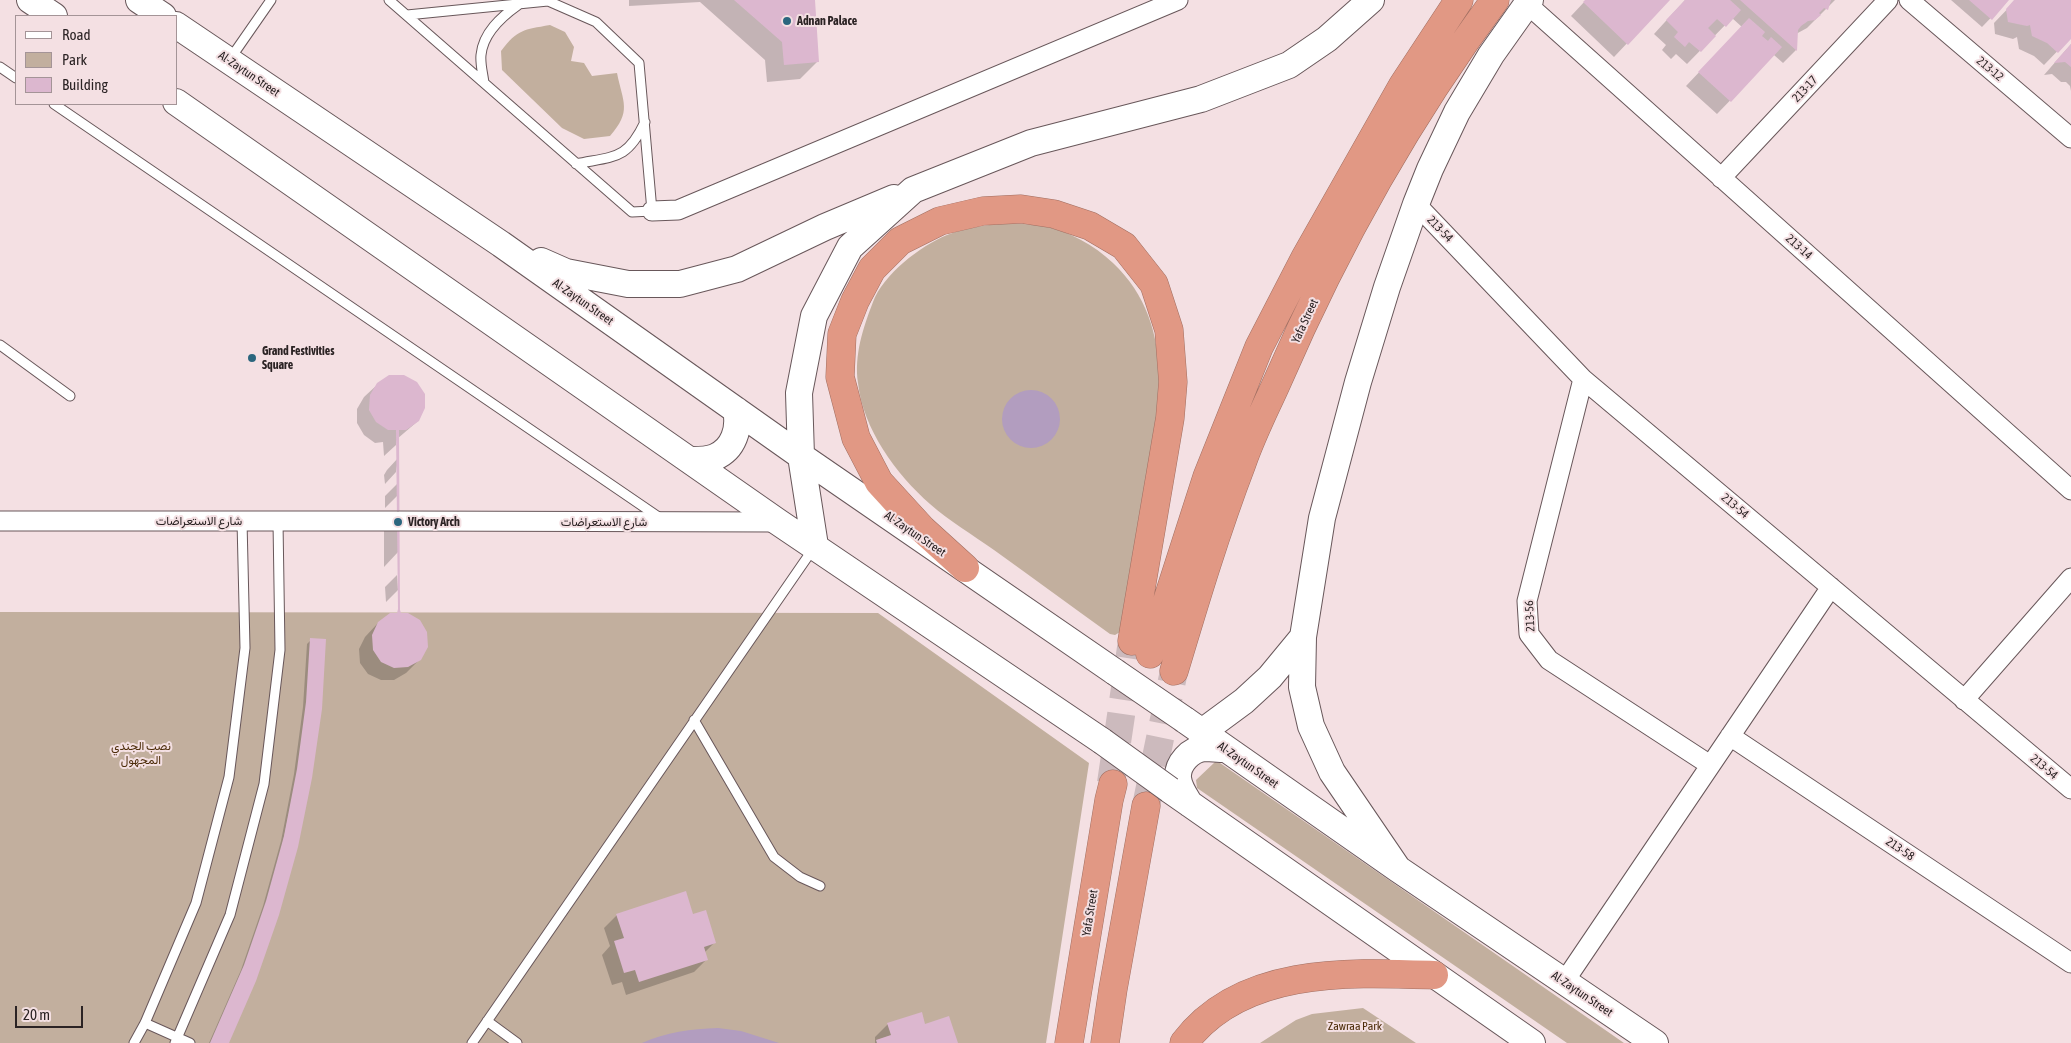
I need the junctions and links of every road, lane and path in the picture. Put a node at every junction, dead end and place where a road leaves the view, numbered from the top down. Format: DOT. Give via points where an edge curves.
graph roads {
  1 [pos="30,0"];
  2 [pos="139,0"];
  3 [pos="271,0"];
  4 [pos="389,0"];
  5 [pos="1178,0"];
  6 [pos="1371,0"];
  7 [pos="1459,0"];
  8 [pos="1495,0"];
  9 [pos="1888,0"];
  10 [pos="1908,0"];
  11 [pos="1529,2"];
  12 [pos="518,5"];
  13 [pos="52,15"];
  14 [pos="162,15"];
  15 [pos="407,15"];
  16 [pos="178,26"];
  17 [pos="229,61"];
  18 [pos="0,67"];
  19 [pos="15,77"];
  20 [pos="484,83"];
  21 [pos="178,103"];
  22 [pos="55,105"];
  23 [pos="645,121"];
  24 [pos="2071,138"];
  25 [pos="576,164"];
  26 [pos="1721,178"];
  27 [pos="913,190"];
  28 [pos="1416,204"];
  29 [pos="652,211"];
  30 [pos="500,244"];
  31 [pos="0,345"];
  32 [pos="1583,379"];
  33 [pos="70,396"];
  34 [pos="736,410"];
  35 [pos="801,456"];
  36 [pos="692,460"];
  37 [pos="2071,490"];
  38 [pos="0,521"];
  39 [pos="242,521"];
  40 [pos="278,522"];
  41 [pos="665,522"];
  42 [pos="778,522"];
  43 [pos="814,546"];
  44 [pos="965,568"];
  45 [pos="2071,578"];
  46 [pos="1831,587"];
  47 [pos="1303,636"];
  48 [pos="1174,671"];
  49 [pos="1964,700"];
  50 [pos="694,720"];
  51 [pos="1194,726"];
  52 [pos="1730,736"];
  53 [pos="1225,749"];
  54 [pos="1710,766"];
  55 [pos="1111,789"];
  56 [pos="2071,789"];
  57 [pos="1180,797"];
  58 [pos="1146,806"];
  59 [pos="1398,869"];
  60 [pos="820,886"];
  61 [pos="2071,963"];
  62 [pos="1434,975"];
  63 [pos="1564,982"];
  64 [pos="487,1021"];
  65 [pos="145,1023"];
  66 [pos="176,1040"];
  67 [pos="134,1043"];
  68 [pos="190,1043"];
  69 [pos="472,1043"];
  70 [pos="517,1043"];
  71 [pos="1069,1043"];
  72 [pos="1105,1043"];
  73 [pos="1184,1043"];
  74 [pos="1532,1043"];
  75 [pos="1655,1043"];
  1 -- 13 [label="main road"];
  2 -- 14 [label="main road"];
  3 -- 17 [label="lane"];
  4 -- 15 [label="lane"];
  5 -- 29 [label="street" via="678,210"];
  6 -- 27 [label="main road" via="1327,39 1289,65 1201,99 1031,144"];
  7 -- 44 [label="highway" via="1402,84 1259,347 1141,647 1173,382 1169,330 1154,284 1124,246 1090,226 1054,214 1021,209 983,211 940,221 900,241 872,269 854,301 842,334 840,377 856,438 879,482 922,530"];
  8 -- 48 [label="highway, Yafa Street" via="1464,42 1402,141 1324,280 1242,461"];
  9 -- 26 [label="street, 213-17"];
  10 -- 24 [label="street, 213-12"];
  11 -- 26 [label="street, 213-14"];
  11 -- 28 [label="main road" via="1491,55 1457,112"];
  12 -- 15 [label="lane"];
  12 -- 20 [label="lane" via="494,26 484,40 480,56"];
  12 -- 23 [label="lane" via="548,1 596,22 639,63"];
  15 -- 20 [label="lane"];
  16 -- 17 [label="main road, Al-Zaytun Street"];
  17 -- 30 [label="main road, Al-Zaytun Street"];
  18 -- 19 [label="lane"];
  20 -- 25 [label="lane"];
  21 -- 36 [label="main road"];
  22 -- 41 [label="lane"];
  23 -- 25 [label="lane" via="628,149 612,157"];
  23 -- 29 [label="lane"];
  25 -- 29 [label="lane" via="632,212"];
  26 -- 37 [label="street, 213-14"];
  27 -- 30 [label="main road" via="737,269 680,284 628,284 566,272"];
  27 -- 35 [label="main road" via="850,246 814,316 799,393"];
  28 -- 32 [label="street, 213-54"];
  28 -- 47 [label="main road" via="1358,382 1322,518"];
  30 -- 34 [label="main road, Al-Zaytun Street"];
  31 -- 33 [label="lane"];
  32 -- 46 [label="street, 213-54"];
  32 -- 54 [label="street, 213-56" via="1527,601 1529,634 1549,660"];
  34 -- 35 [label="main road, Al-Zaytun Street"];
  34 -- 36 [label="main road" via="737,432 726,450 709,459"];
  35 -- 43 [label="main road"];
  35 -- 44 [label="main road, Al-Zaytun Street"];
  36 -- 42 [label="main road"];
  38 -- 39 [label="street, شارع الاستعراضات"];
  39 -- 40 [label="street, شارع الاستعراضات"];
  39 -- 65 [label="lane" via="244,648 229,777 196,903"];
  40 -- 41 [label="street, شارع الاستعراضات"];
  40 -- 66 [label="lane" via="280,650 264,784 230,915"];
  41 -- 42 [label="street, شارع الاستعراضات"];
  42 -- 43 [label="main road"];
  43 -- 50 [label="lane"];
  43 -- 57 [label="main road, bridge"];
  44 -- 51 [label="main road, Al-Zaytun Street, bridge"];
  45 -- 49 [label="street"];
  46 -- 49 [label="street, 213-54"];
  46 -- 52 [label="street"];
  47 -- 51 [label="main road" via="1264,683 1244,701"];
  47 -- 59 [label="main road" via="1302,687 1311,726 1332,772"];
  49 -- 56 [label="street, 213-54"];
  50 -- 60 [label="lane" via="774,857 800,877"];
  50 -- 64 [label="lane"];
  51 -- 53 [label="main road, Al-Zaytun Street"];
  52 -- 54 [label="street"];
  52 -- 61 [label="street, 213-58"];
  53 -- 57 [label="main road" via="1205,748 1187,756 1178,777"];
  53 -- 59 [label="main road, Al-Zaytun Street"];
  54 -- 63 [label="street"];
  55 -- 71 [label="highway, Yafa Street"];
  57 -- 62 [label="main road"];
  58 -- 72 [label="highway"];
  59 -- 63 [label="main road, Al-Zaytun Street"];
  62 -- 73 [label="highway" via="1367,972 1280,982 1232,1000 1194,1030"];
  62 -- 74 [label="main road"];
  63 -- 75 [label="main road, Al-Zaytun Street"];
  64 -- 69 [label="lane"];
  64 -- 70 [label="lane"];
  65 -- 66 [label="lane"];
  65 -- 67 [label="lane"];
  66 -- 68 [label="lane"];
}
